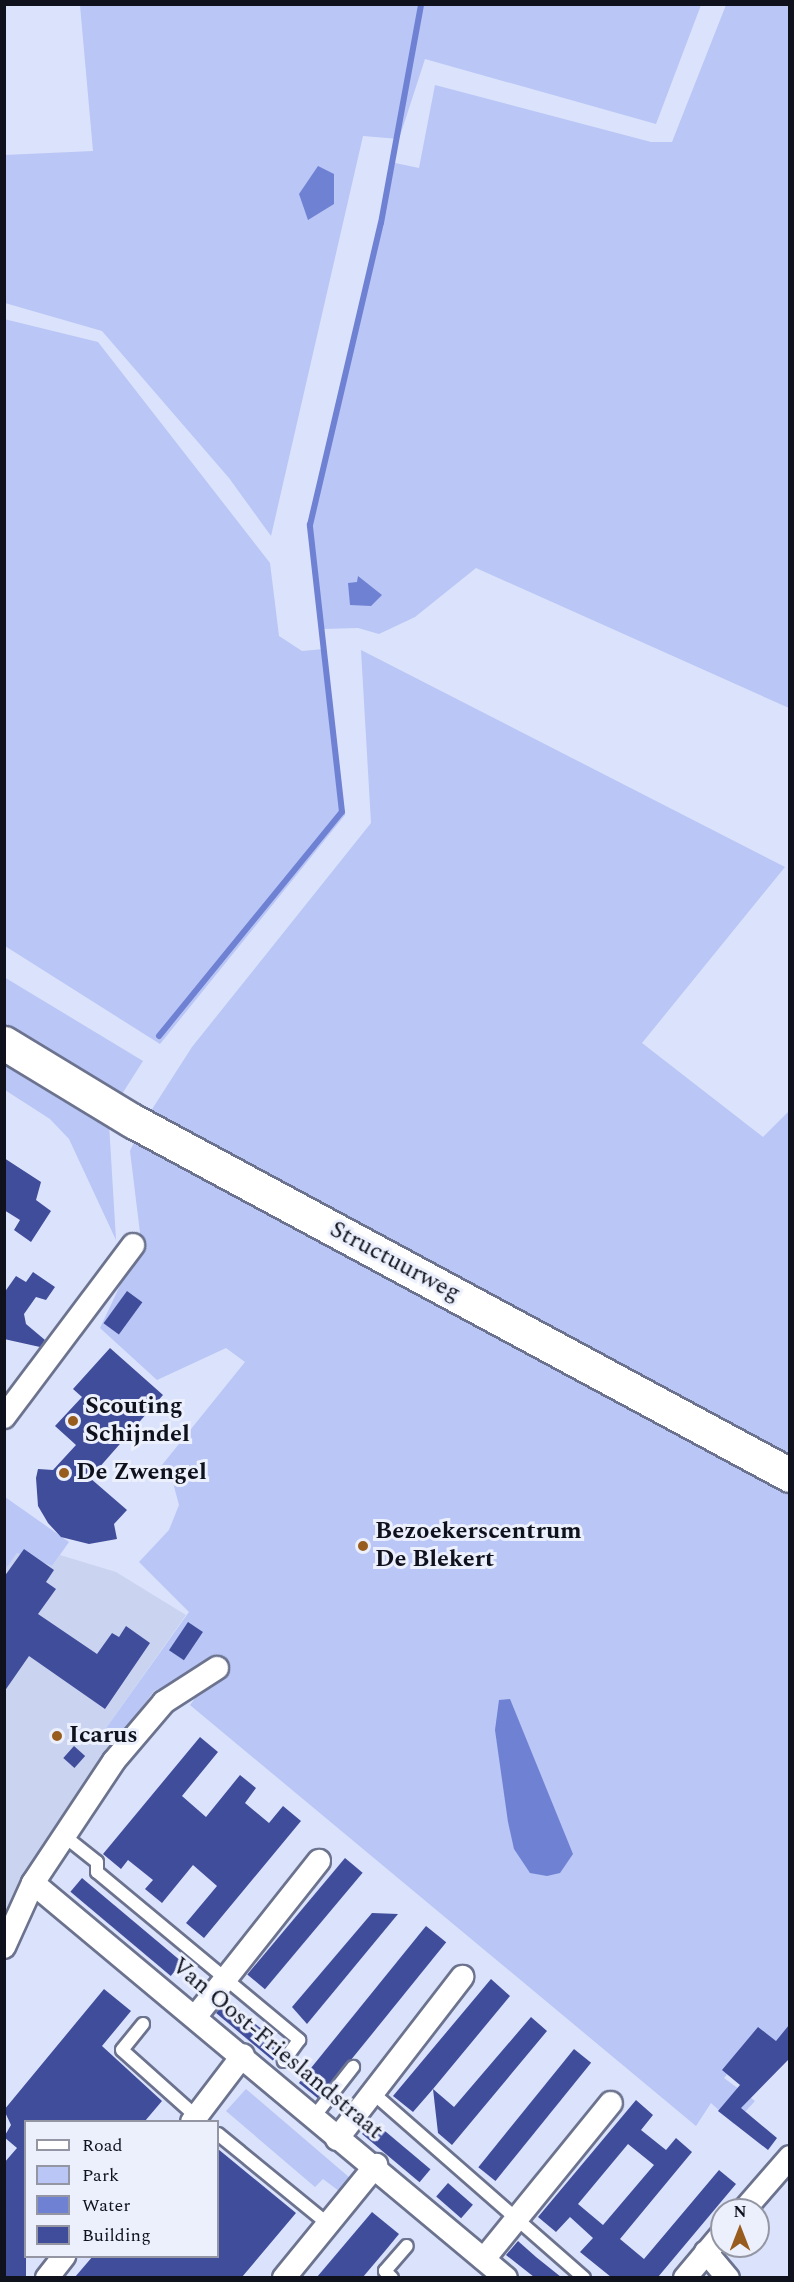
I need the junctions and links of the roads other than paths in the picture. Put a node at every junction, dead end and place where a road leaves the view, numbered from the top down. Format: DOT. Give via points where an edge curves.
graph roads {
  1 [pos="4,1043"];
  2 [pos="133,1245"];
  3 [pos="4,1417"];
  4 [pos="789,1474"];
  5 [pos="217,1668"];
  6 [pos="63,1835"];
  7 [pos="319,1861"];
  8 [pos="33,1882"];
  9 [pos="4,1947"];
  10 [pos="462,1977"];
  11 [pos="226,1979"];
  12 [pos="196,2016"];
  13 [pos="143,2024"];
  14 [pos="243,2055"];
  15 [pos="284,2061"];
  16 [pos="353,2067"];
  17 [pos="374,2094"];
  18 [pos="611,2103"];
  19 [pos="313,2118"];
  20 [pos="197,2120"];
  21 [pos="219,2135"];
  22 [pos="337,2139"];
  23 [pos="789,2157"];
  24 [pos="376,2165"];
  25 [pos="754,2198"];
  26 [pos="517,2217"];
  27 [pos="329,2225"];
  28 [pos="407,2246"];
  29 [pos="710,2248"];
  30 [pos="706,2252"];
  31 [pos="62,2258"];
  32 [pos="484,2259"];
  33 [pos="47,2277"];
  34 [pos="284,2277"];
  35 [pos="392,2277"];
  36 [pos="506,2277"];
  37 [pos="584,2277"];
  38 [pos="685,2277"];
  39 [pos="728,2277"];
  1 -- 4 [label="main road, Structuurweg" via="144,1127"];
  2 -- 3 [label="street"];
  5 -- 6 [label="street" via="164,1702 114,1761"];
  6 -- 8 [label="street"];
  6 -- 11 [label="lane, Van Oost-Frieslandstraat" via="97,1862 97,1872"];
  7 -- 11 [label="street, Van Oost-Frieslandstraat"];
  8 -- 9 [label="street"];
  8 -- 12 [label="street, Van Oost-Frieslandstraat"];
  10 -- 17 [label="street, Van Oost-Frieslandstraat"];
  11 -- 12 [label="street"];
  11 -- 15 [label="lane" via="299,2040"];
  12 -- 14 [label="street, Van Oost-Frieslandstraat"];
  13 -- 20 [label="lane" via="122,2050"];
  14 -- 19 [label="street, Van Oost-Frieslandstraat"];
  14 -- 20 [label="street"];
  16 -- 19 [label="lane"];
  17 -- 22 [label="street, Van Oost-Frieslandstraat"];
  17 -- 26 [label="lane"];
  18 -- 26 [label="street"];
  19 -- 22 [label="street, Van Oost-Frieslandstraat"];
  21 -- 27 [label="lane"];
  22 -- 24 [label="street, Van Oost-Frieslandstraat"];
  23 -- 25 [label="street"];
  24 -- 27 [label="street"];
  24 -- 32 [label="street, Van Oost-Frieslandstraat"];
  26 -- 32 [label="street"];
  26 -- 37 [label="lane"];
  27 -- 34 [label="street"];
  28 -- 35 [label="lane" via="385,2271"];
  29 -- 30 [label="street"];
  30 -- 38 [label="street"];
  30 -- 39 [label="street"];
  31 -- 33 [label="street"];
  32 -- 36 [label="street, Van Oost-Frieslandstraat"];
}
